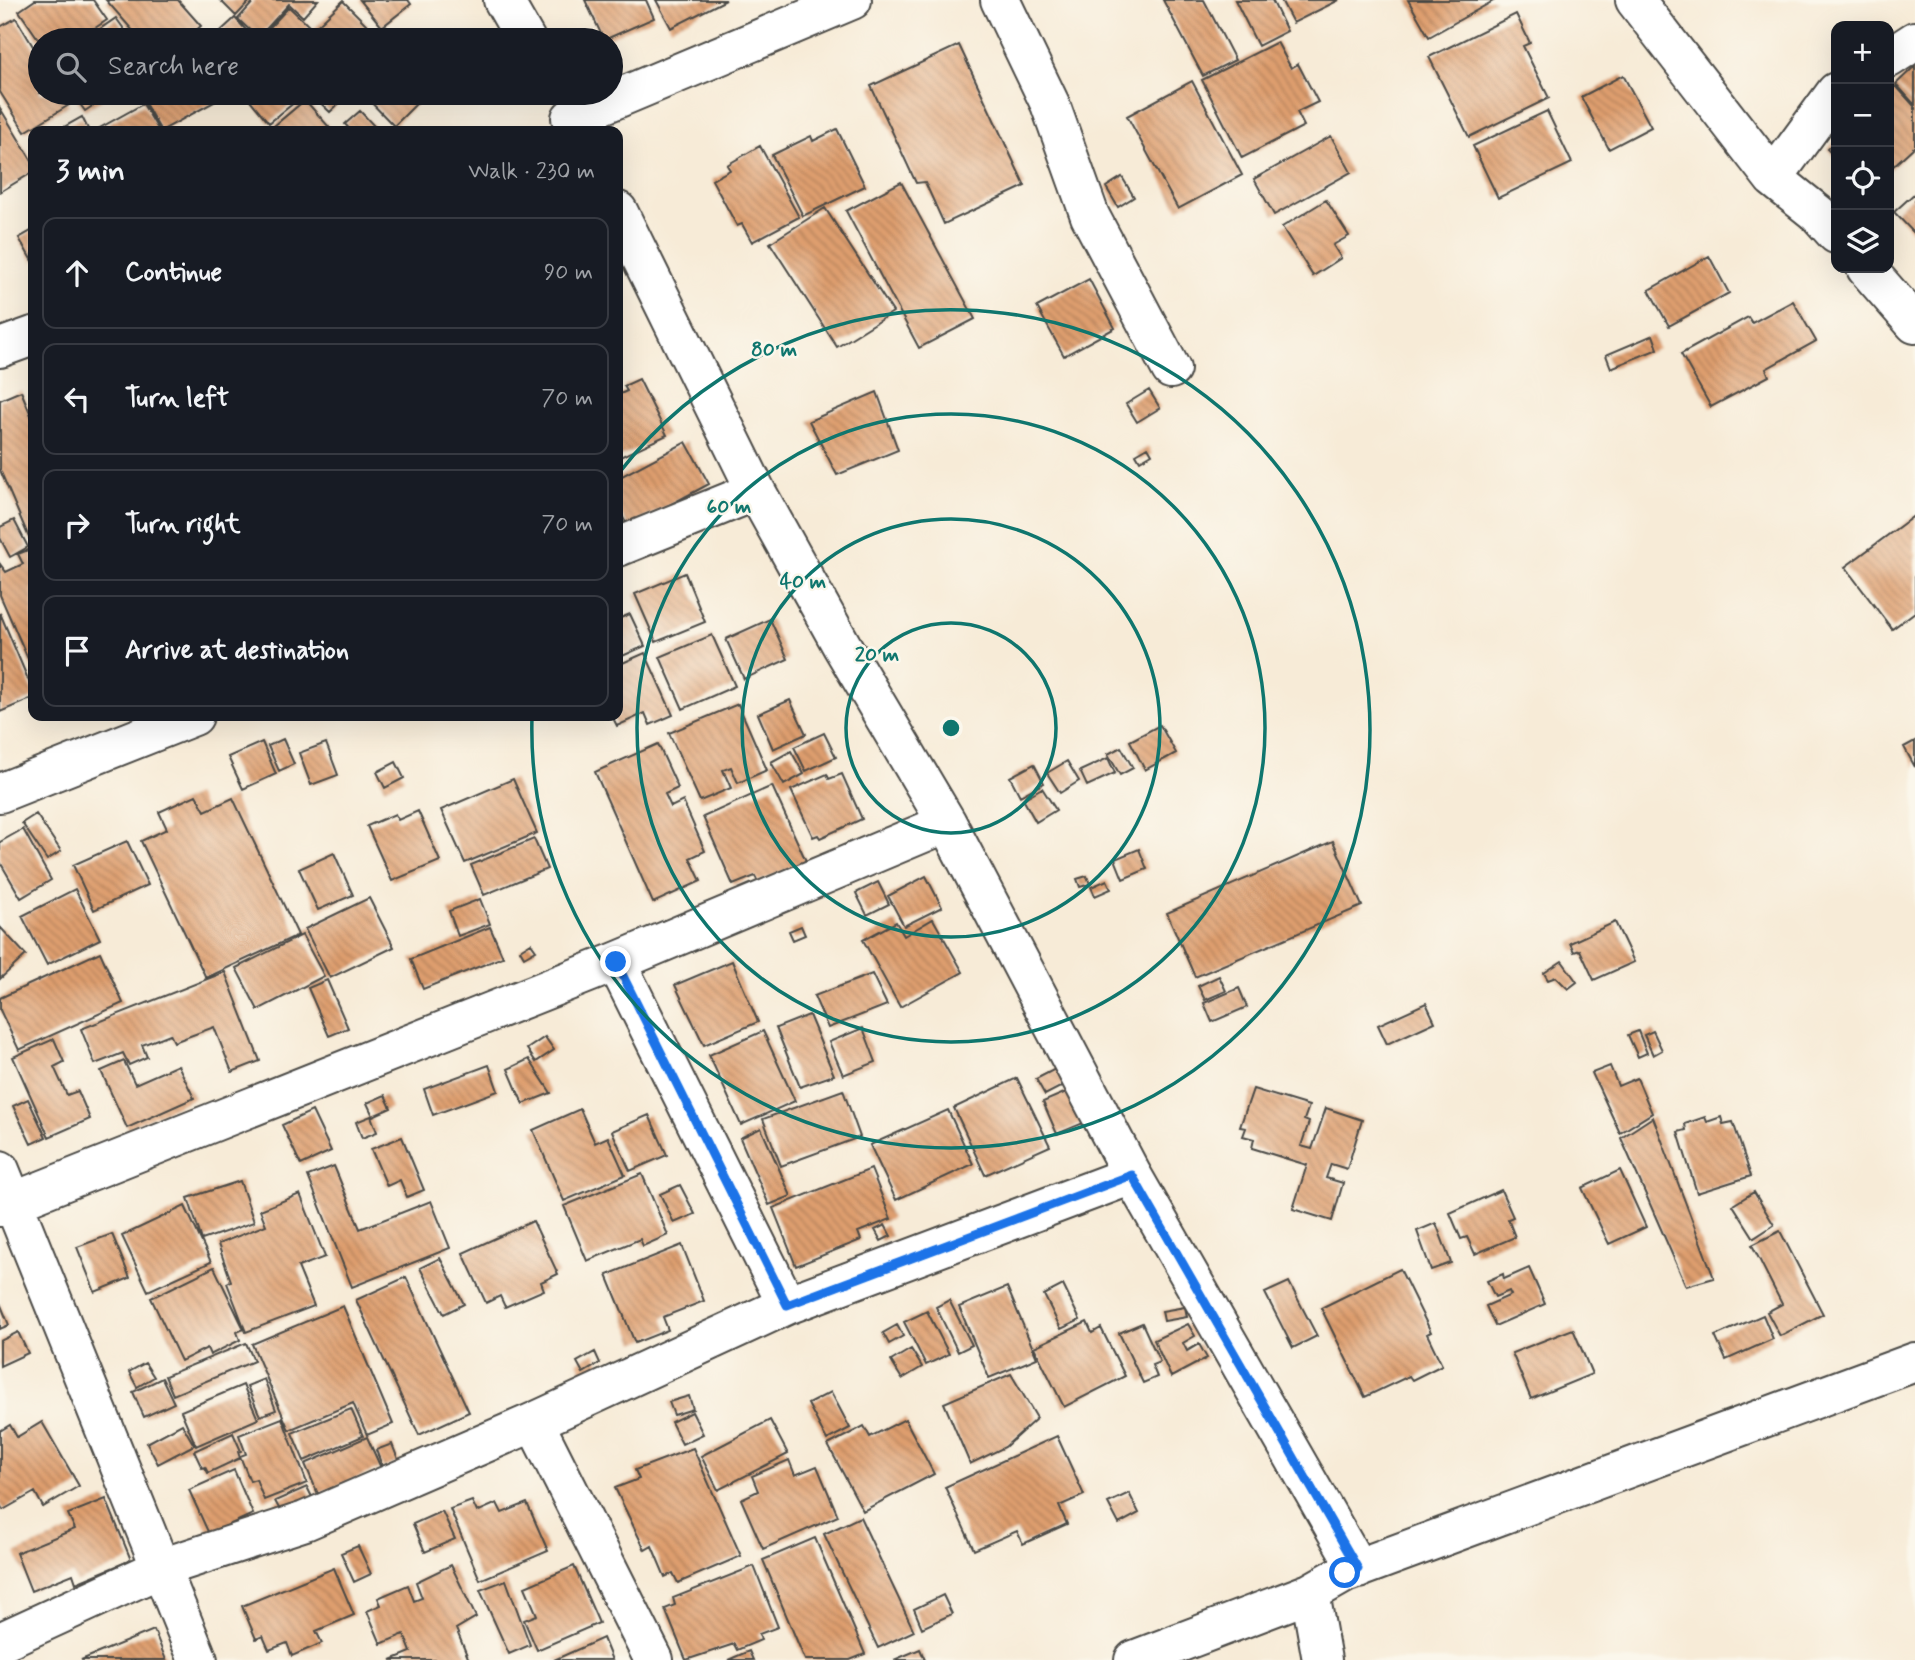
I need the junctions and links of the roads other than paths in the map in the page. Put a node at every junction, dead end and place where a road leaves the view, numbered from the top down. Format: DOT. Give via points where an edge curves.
graph roads {
  1 [pos="502,0"];
  2 [pos="852,0"];
  3 [pos="1000,0"];
  4 [pos="1635,0"];
  5 [pos="519,28"];
  6 [pos="1915,41"];
  7 [pos="1894,55"];
  8 [pos="623,92"];
  9 [pos="1831,99"];
  10 [pos="591,105"];
  11 [pos="569,114"];
  12 [pos="1773,178"];
  13 [pos="623,221"];
  14 [pos="1831,228"];
  15 [pos="1870,273"];
  16 [pos="1915,324"];
  17 [pos="28,338"];
  18 [pos="0,348"];
  19 [pos="1171,369"];
  20 [pos="756,491"];
  21 [pos="623,545"];
  22 [pos="181,721"];
  23 [pos="0,793"];
  24 [pos="947,824"];
  25 [pos="616,962"];
  26 [pos="1132,1175"];
  27 [pos="5,1193"];
  28 [pos="787,1305"];
  29 [pos="1915,1362"];
  30 [pos="534,1422"];
  31 [pos="161,1568"];
  32 [pos="1358,1569"];
  33 [pos="1310,1592"];
  34 [pos="0,1642"];
  35 [pos="198,1660"];
  36 [pos="654,1660"];
  37 [pos="1135,1660"];
  38 [pos="1322,1660"];
  1 -- 5 [label="street"];
  2 -- 8 [label="street"];
  3 -- 19 [label="street" via="1050,104 1090,216"];
  4 -- 12 [label="street"];
  6 -- 7 [label="street"];
  9 -- 12 [label="street"];
  10 -- 11 [label="street"];
  12 -- 14 [label="street"];
  13 -- 20 [label="street"];
  15 -- 16 [label="street"];
  17 -- 18 [label="street"];
  20 -- 21 [label="street"];
  20 -- 24 [label="street"];
  22 -- 23 [label="street"];
  24 -- 25 [label="street"];
  24 -- 26 [label="street"];
  25 -- 27 [label="street"];
  25 -- 28 [label="street"];
  26 -- 28 [label="street"];
  26 -- 32 [label="street"];
  27 -- 31 [label="street"];
  28 -- 30 [label="street"];
  29 -- 32 [label="street"];
  30 -- 31 [label="street" via="305,1521"];
  30 -- 36 [label="street"];
  31 -- 34 [label="street"];
  31 -- 35 [label="street"];
  32 -- 33 [label="street"];
  33 -- 37 [label="street"];
  33 -- 38 [label="street"];
}
